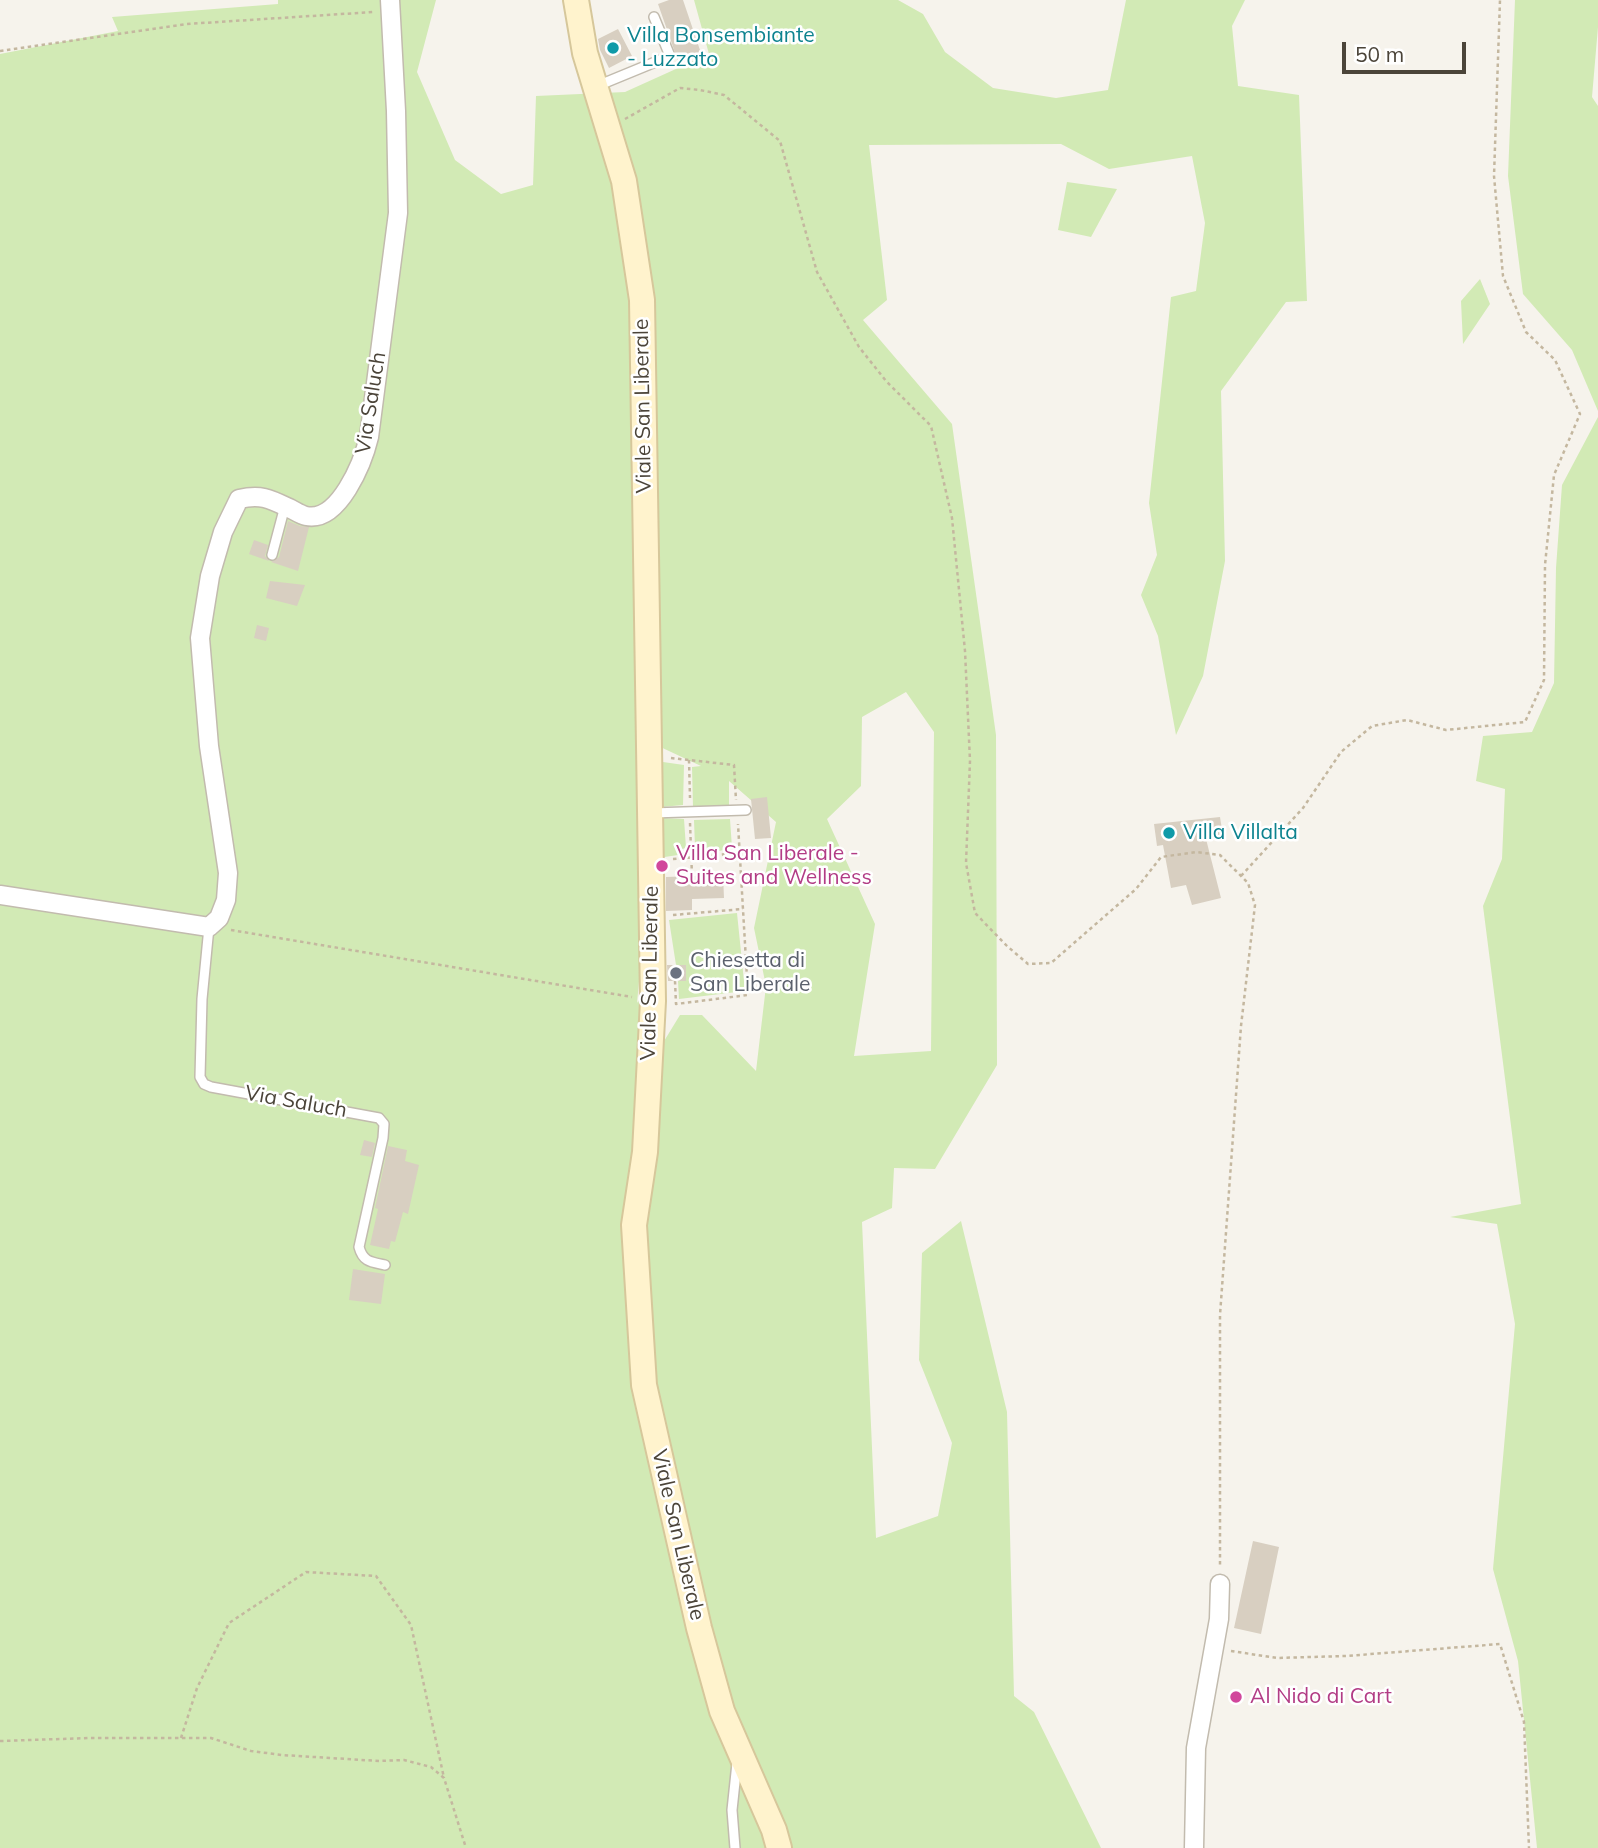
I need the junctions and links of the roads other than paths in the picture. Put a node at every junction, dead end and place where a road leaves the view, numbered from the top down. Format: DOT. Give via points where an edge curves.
graph roads {
  1 [pos="576,0"];
  2 [pos="390,5"];
  3 [pos="654,17"];
  4 [pos="595,86"];
  5 [pos="285,506"];
  6 [pos="272,555"];
  7 [pos="742,810"];
  8 [pos="650,813"];
  9 [pos="0,895"];
  10 [pos="209,927"];
  11 [pos="384,1265"];
  12 [pos="1220,1584"];
  13 [pos="738,1748"];
  14 [pos="735,1848"];
  15 [pos="779,1848"];
  16 [pos="1194,1848"];
  1 -- 4 [label="street, Viale San Liberale"];
  2 -- 5 [label="street, Via Saluch" via="398,213 369,437 364,460 338,503 324,515 306,516"];
  3 -- 4 [label="lane" via="670,57"];
  4 -- 8 [label="street, Viale San Liberale" via="624,181 642,300"];
  5 -- 6 [label="lane"];
  5 -- 10 [label="street, Via Saluch" via="258,495 239,499 210,576 200,638 209,746 228,873 226,900 219,918"];
  7 -- 8 [label="lane"];
  8 -- 13 [label="street, Viale San Liberale" via="653,1000 645,1153 634,1225 644,1385 699,1628 722,1711"];
  9 -- 10 [label="street"];
  10 -- 11 [label="lane, Via Saluch" via="200,1077 211,1087 379,1118 384,1124 383,1138 359,1247 368,1262"];
  12 -- 16 [label="street" via="1219,1619 1196,1748"];
  13 -- 14 [label="lane" via="732,1810"];
  13 -- 15 [label="street, Viale San Liberale"];
}
